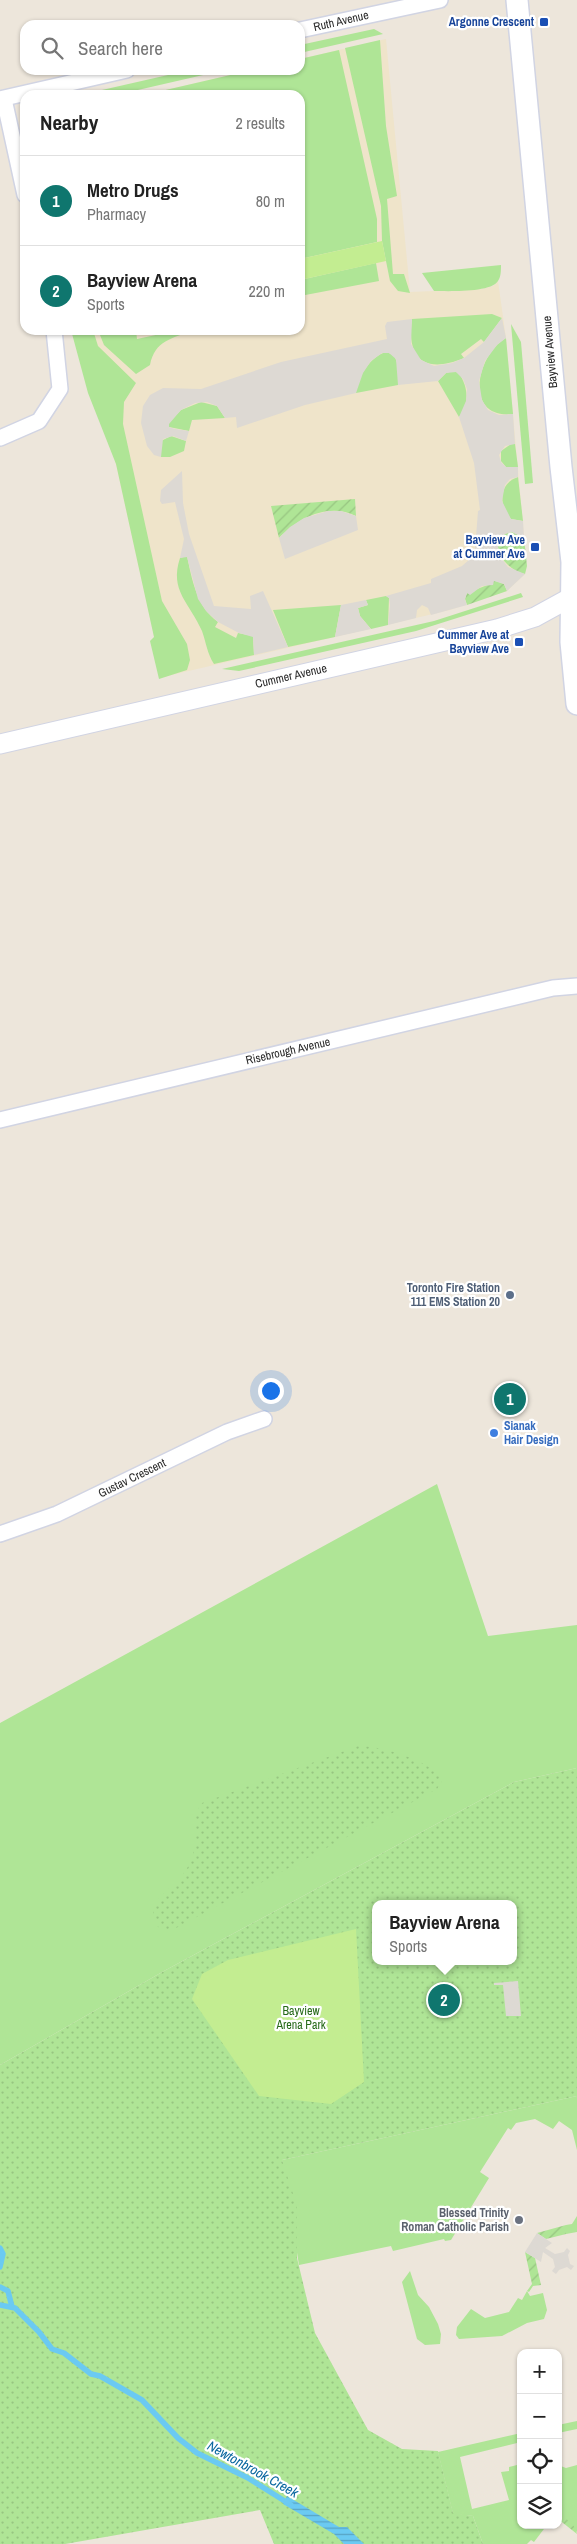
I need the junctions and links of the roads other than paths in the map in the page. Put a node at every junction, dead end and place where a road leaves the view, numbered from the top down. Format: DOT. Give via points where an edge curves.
graph roads {
  1 [pos="440,0"];
  2 [pos="517,0"];
  3 [pos="305,29"];
  4 [pos="105,75"];
  5 [pos="41,90"];
  6 [pos="20,95"];
  7 [pos="2,99"];
  8 [pos="20,173"];
  9 [pos="55,335"];
  10 [pos="0,438"];
  11 [pos="575,595"];
  12 [pos="577,704"];
  13 [pos="0,744"];
  14 [pos="577,986"];
  15 [pos="0,1120"];
  16 [pos="264,1419"];
  17 [pos="0,1534"];
  1 -- 3 [label="street, Ruth Avenue"];
  2 -- 11 [label="main road, Bayview Avenue"];
  4 -- 5 [label="street"];
  6 -- 7 [label="street"];
  7 -- 8 [label="street"];
  9 -- 10 [label="street" via="60,388 39,421"];
  11 -- 12 [label="main road, Bayview Avenue" via="571,642"];
  11 -- 13 [label="street, Cummer Avenue" via="535,617 497,629"];
  14 -- 15 [label="street, Risebrough Avenue" via="543,990"];
  16 -- 17 [label="street, Gustav Crescent" via="227,1432 58,1514"];
}
